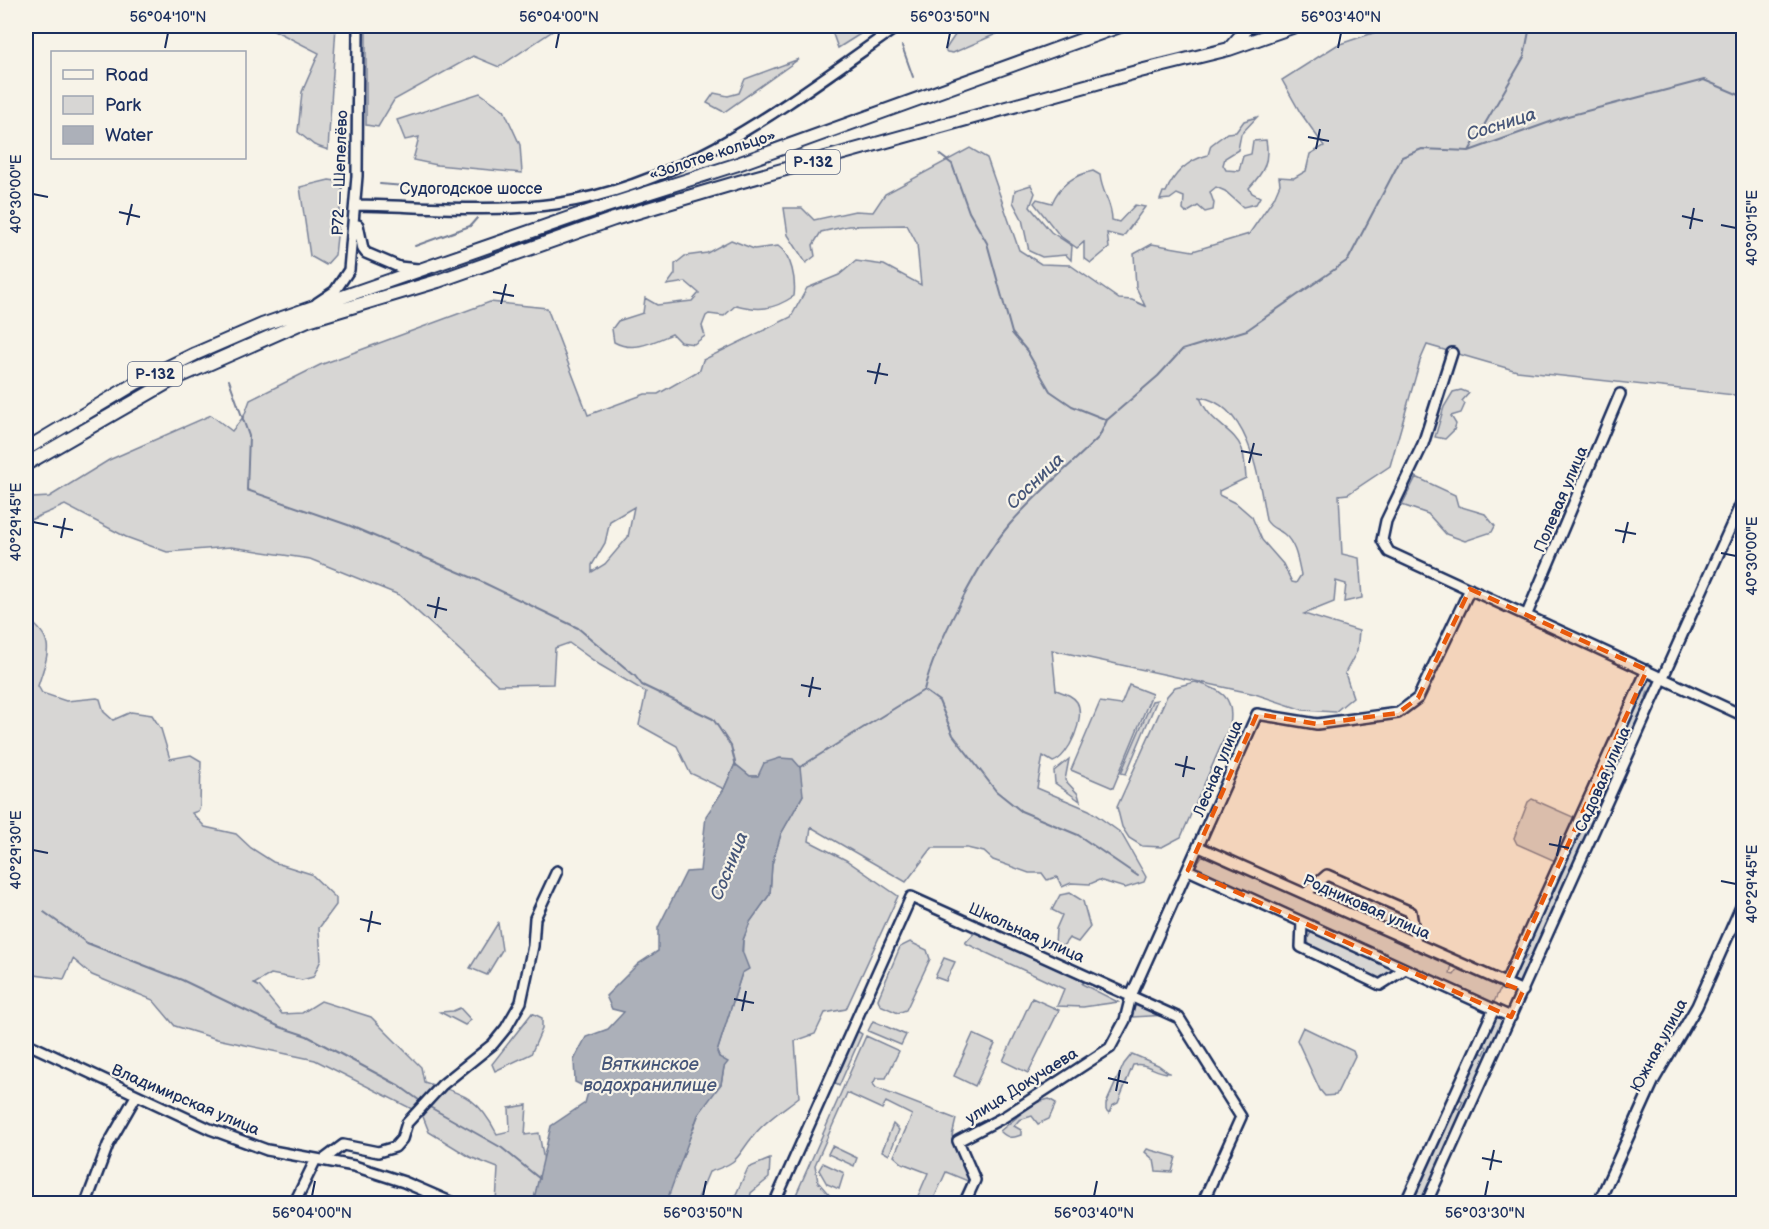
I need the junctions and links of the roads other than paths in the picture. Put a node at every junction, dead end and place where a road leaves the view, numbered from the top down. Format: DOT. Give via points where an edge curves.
graph roads {
  1 [pos="358,26"];
  2 [pos="898,26"];
  3 [pos="1120,26"];
  4 [pos="1246,26"];
  5 [pos="1295,26"];
  6 [pos="1229,49"];
  7 [pos="356,205"];
  8 [pos="423,270"];
  9 [pos="312,306"];
  10 [pos="1452,353"];
  11 [pos="1620,394"];
  12 [pos="26,449"];
  13 [pos="26,464"];
  14 [pos="1743,497"];
  15 [pos="1470,589"];
  16 [pos="1527,614"];
  17 [pos="1647,670"];
  18 [pos="1663,679"];
  19 [pos="1743,716"];
  20 [pos="1199,847"];
  21 [pos="1188,870"];
  22 [pos="557,871"];
  23 [pos="1305,894"];
  24 [pos="1743,900"];
  25 [pos="1302,922"];
  26 [pos="1416,944"];
  27 [pos="1405,969"];
  28 [pos="1505,984"];
  29 [pos="1523,991"];
  30 [pos="1131,996"];
  31 [pos="1494,1009"];
  32 [pos="1511,1017"];
  33 [pos="26,1043"];
  34 [pos="136,1096"];
  35 [pos="319,1160"];
  36 [pos="86,1203"];
  37 [pos="294,1203"];
  38 [pos="455,1203"];
  39 [pos="774,1203"];
  40 [pos="964,1203"];
  41 [pos="1202,1203"];
  42 [pos="1405,1203"];
  43 [pos="1426,1203"];
  44 [pos="1598,1203"];
  1 -- 7 [label="street, Р72 — Шепелёво"];
  2 -- 7 [label="street, Судогодское шоссе" via="726,143 669,172 632,185 556,204 511,208"];
  3 -- 8 [label="main road, «Золотое кольцо» / Р-132" via="735,165"];
  4 -- 6 [label="main road"];
  5 -- 6 [label="main road, «Золотое кольцо» / Р-132"];
  6 -- 13 [label="main road, «Золотое кольцо» / Р-132" via="739,182 614,219 308,321 227,354 120,408"];
  7 -- 8 [label="street" via="358,234 366,253 399,267"];
  7 -- 9 [label="street, Р72 — Шепелёво" via="349,270 335,291"];
  8 -- 9 [label="main road, «Золотое кольцо» / Р-132"];
  9 -- 12 [label="main road, Р-132" via="136,383"];
  10 -- 15 [label="street" via="1423,444 1386,521 1382,540 1389,552"];
  11 -- 16 [label="street, Полевая улица"];
  14 -- 18 [label="street, Садовая улица"];
  15 -- 16 [label="street"];
  15 -- 20 [label="street, Лесная улица" via="1418,698 1398,713 1317,724 1257,714"];
  16 -- 17 [label="street"];
  17 -- 18 [label="street"];
  17 -- 28 [label="street"];
  18 -- 19 [label="street"];
  18 -- 29 [label="street, Садовая улица"];
  20 -- 21 [label="street, Лесная улица"];
  20 -- 23 [label="street, Родниковая улица"];
  21 -- 25 [label="street"];
  21 -- 30 [label="street, Лесная улица"];
  22 -- 35 [label="street" via="535,918 521,1002 493,1044 442,1085 407,1123 395,1147 378,1152 344,1144"];
  23 -- 26 [label="street, Родниковая улица"];
  23 -- 26 [label="street" via="1327,875 1410,912"];
  24 -- 44 [label="street, Южная улица" via="1697,1006 1654,1080"];
  25 -- 27 [label="street"];
  25 -- 27 [label="street" via="1301,947 1380,985"];
  26 -- 28 [label="street, Родниковая улица"];
  27 -- 31 [label="street"];
  28 -- 29 [label="street, Родниковая улица"];
  29 -- 32 [label="street, Садовая улица"];
  30 -- 39 [label="street, Школьная улица" via="911,897"];
  30 -- 40 [label="street, улица Докучаева" via="1125,1020 1110,1048 1004,1117 958,1141 975,1180"];
  30 -- 41 [label="street, Школьная улица" via="1179,1017 1241,1117"];
  31 -- 32 [label="street"];
  31 -- 42 [label="street"];
  32 -- 43 [label="street, Садовая улица"];
  33 -- 34 [label="street, Владимирская улица"];
  34 -- 35 [label="street, Владимирская улица" via="267,1150"];
  34 -- 36 [label="street" via="108,1145"];
  35 -- 37 [label="street"];
  35 -- 38 [label="street, Владимирская улица" via="354,1166"];
}
